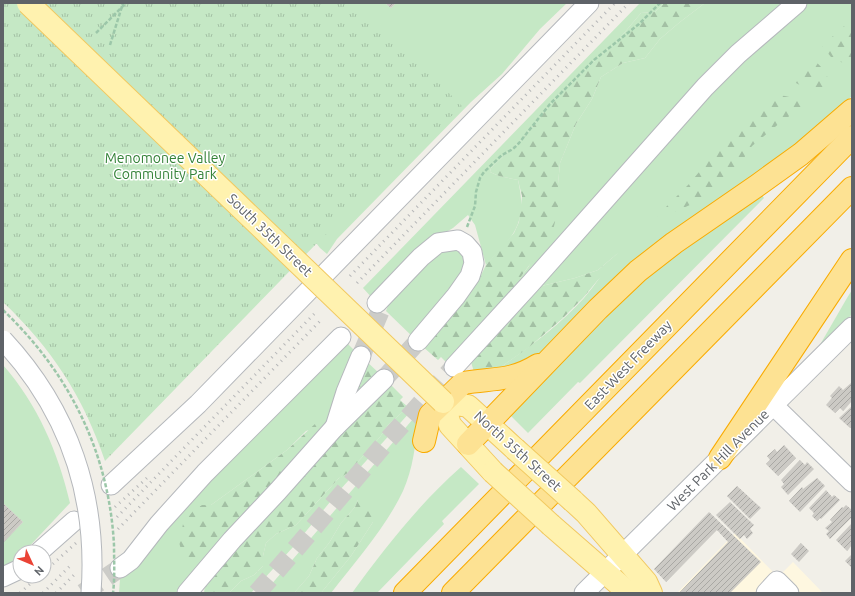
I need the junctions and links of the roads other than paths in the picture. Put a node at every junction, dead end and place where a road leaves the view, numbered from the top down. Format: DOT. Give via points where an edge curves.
graph roads {
  1 [pos="28,3"];
  2 [pos="589,3"];
  3 [pos="797,3"];
  4 [pos="852,110"];
  5 [pos="852,137"];
  6 [pos="852,188"];
  7 [pos="852,260"];
  8 [pos="382,301"];
  9 [pos="851,331"];
  10 [pos="341,337"];
  11 [pos="3,340"];
  12 [pos="418,341"];
  13 [pos="554,355"];
  14 [pos="361,356"];
  15 [pos="454,367"];
  16 [pos="384,379"];
  17 [pos="443,402"];
  18 [pos="773,405"];
  19 [pos="488,424"];
  20 [pos="334,428"];
  21 [pos="424,441"];
  22 [pos="468,444"];
  23 [pos="720,458"];
  24 [pos="852,482"];
  25 [pos="111,486"];
  26 [pos="74,521"];
  27 [pos="48,544"];
  28 [pos="623,555"];
  29 [pos="120,568"];
  30 [pos="605,572"];
  31 [pos="92,593"];
  32 [pos="187,593"];
  33 [pos="405,593"];
  34 [pos="453,593"];
  35 [pos="584,593"];
  36 [pos="629,593"];
  37 [pos="651,593"];
  38 [pos="766,593"];
  39 [pos="789,593"];
  1 -- 17 [label="main road, South 35th Street, bridge"];
  2 -- 25 [label="street" via="198,404"];
  3 -- 15 [label="street" via="738,54 705,87 537,278"];
  4 -- 13 [label="highway" via="801,154 638,271"];
  5 -- 33 [label="highway, East-West Freeway"];
  6 -- 34 [label="highway"];
  7 -- 23 [label="highway"];
  8 -- 12 [label="street" via="421,257 438,243 458,240 465,244 472,252 474,263 470,276"];
  9 -- 18 [label="street, West Park Hill Avenue"];
  10 -- 29 [label="street" via="205,473 131,560"];
  11 -- 31 [label="street, bridge" via="31,373 50,402 77,461 92,535"];
  13 -- 17 [label="highway" via="514,377 463,383"];
  13 -- 19 [label="highway"];
  14 -- 20 [label="street"];
  16 -- 20 [label="street"];
  17 -- 19 [label="main road, North 35th Street" via="468,406"];
  17 -- 21 [label="highway" via="430,415"];
  17 -- 22 [label="main road, North 35th Street" via="450,425"];
  18 -- 23 [label="street, West Park Hill Avenue"];
  18 -- 24 [label="street"];
  19 -- 22 [label="highway"];
  19 -- 28 [label="main road, North 35th Street, bridge" via="586,513"];
  20 -- 32 [label="street"];
  22 -- 30 [label="main road, North 35th Street, bridge" via="493,472"];
  23 -- 28 [label="street, West Park Hill Avenue"];
  26 -- 27 [label="street"];
  28 -- 30 [label="street, West Park Hill Avenue"];
  28 -- 37 [label="main road, North 35th Street" via="646,582"];
  30 -- 35 [label="street, West Park Hill Avenue"];
  30 -- 36 [label="main road, North 35th Street"];
  38 -- 39 [label="street" via="777,581"];
}
